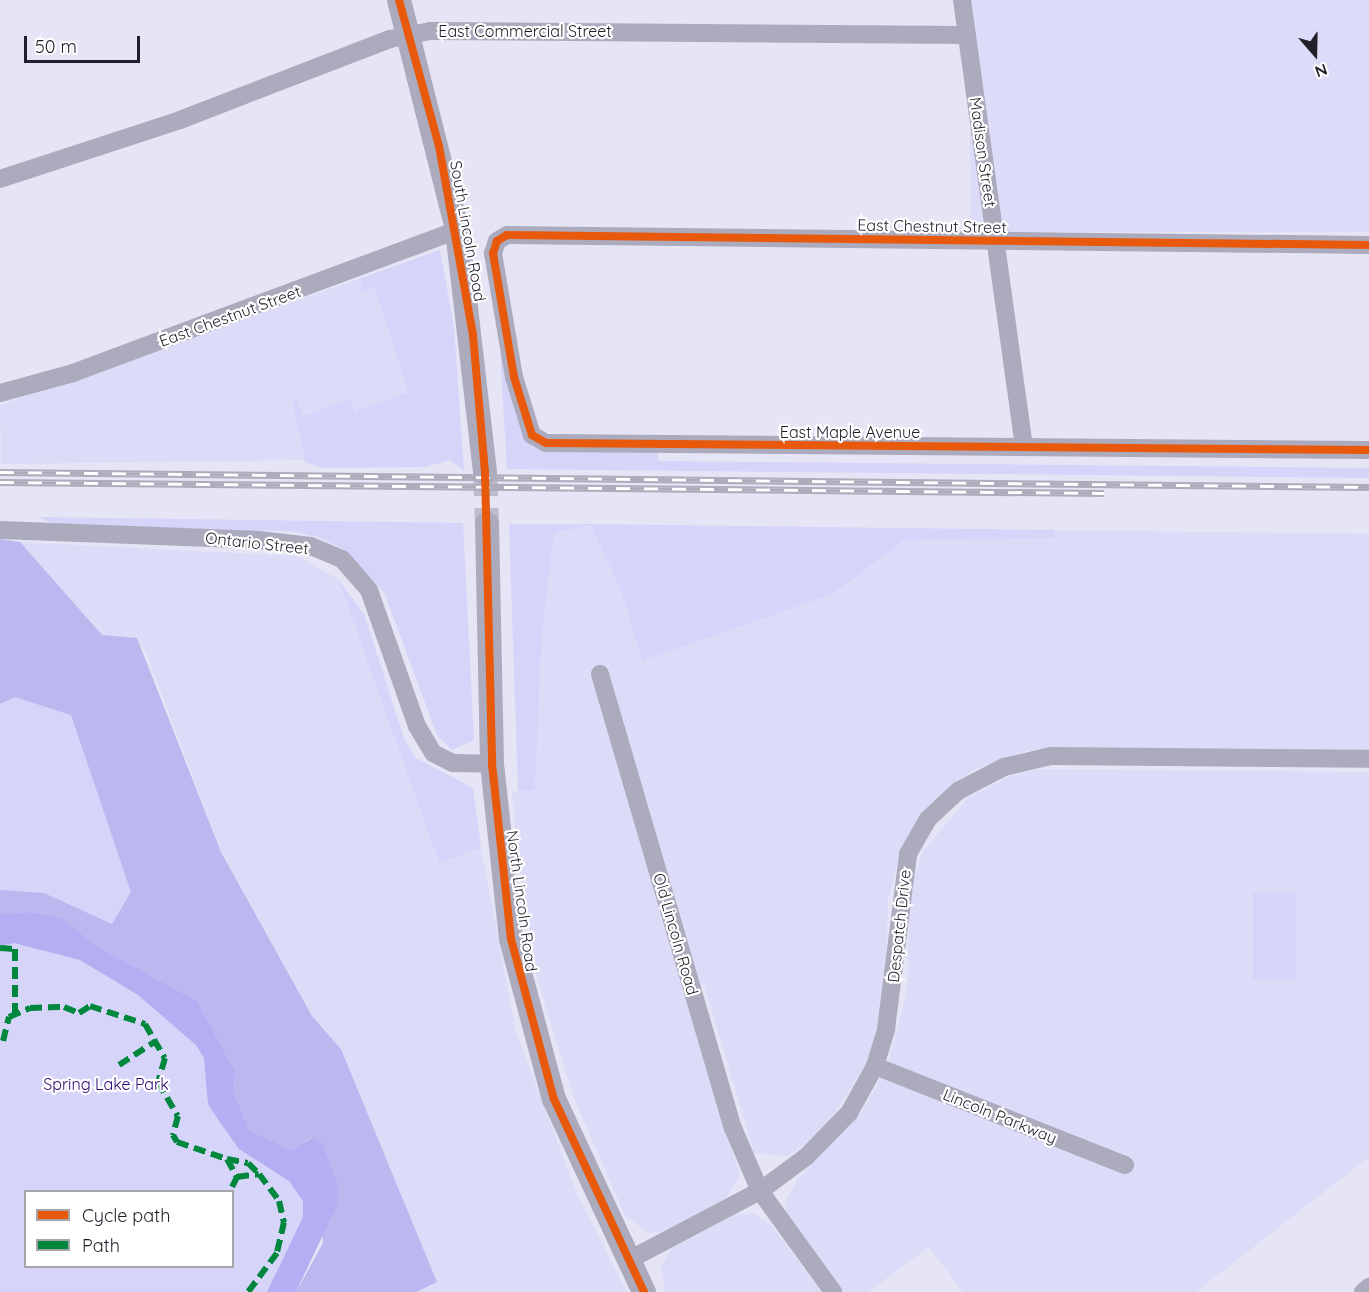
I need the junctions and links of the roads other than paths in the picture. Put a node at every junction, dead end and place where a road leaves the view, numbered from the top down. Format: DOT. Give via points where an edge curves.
graph roads {
  1 [pos="399,0"];
  2 [pos="962,0"];
  3 [pos="410,34"];
  4 [pos="967,35"];
  5 [pos="0,179"];
  6 [pos="457,230"];
  7 [pos="995,240"];
  8 [pos="496,241"];
  9 [pos="1369,245"];
  10 [pos="0,393"];
  11 [pos="1024,447"];
  12 [pos="1369,450"];
  13 [pos="485,472"];
  14 [pos="487,524"];
  15 [pos="0,530"];
  16 [pos="600,674"];
  17 [pos="1369,759"];
  18 [pos="492,764"];
  19 [pos="875,1066"];
  20 [pos="1125,1165"];
  21 [pos="760,1191"];
  22 [pos="627,1261"];
  23 [pos="1369,1287"];
  24 [pos="644,1292"];
  25 [pos="833,1292"];
  26 [pos="1363,1292"];
  1 -- 3 [label="street, South Lincoln Road"];
  2 -- 4 [label="street, Madison Street"];
  3 -- 4 [label="street, East Commercial Street"];
  3 -- 5 [label="street, East Commercial Street" via="180,120"];
  3 -- 6 [label="street, South Lincoln Road"];
  4 -- 7 [label="street, Madison Street"];
  6 -- 10 [label="street, East Chestnut Street" via="74,373"];
  6 -- 13 [label="street, South Lincoln Road"];
  7 -- 8 [label="street, East Chestnut Street" via="507,235"];
  7 -- 9 [label="street, East Chestnut Street"];
  7 -- 11 [label="street, Madison Street"];
  8 -- 11 [label="street, East Maple Avenue" via="493,253 504,331 532,435 546,443"];
  11 -- 12 [label="street, East Maple Avenue"];
  14 -- 18 [label="street, North Lincoln Road"];
  15 -- 18 [label="street, Ontario Street" via="259,540 311,546 342,559 369,590 417,726 433,753 453,763"];
  16 -- 21 [label="street, Old Lincoln Road" via="733,1128"];
  17 -- 19 [label="street, Despatch Drive" via="1051,756 1004,767 958,791 927,819 908,854 886,1029"];
  18 -- 22 [label="street, North Lincoln Road" via="500,864 522,991 554,1099"];
  19 -- 20 [label="street, Lincoln Parkway"];
  19 -- 21 [label="street, Despatch Drive" via="830,1135"];
  21 -- 22 [label="street, Despatch Drive"];
  21 -- 25 [label="street"];
  22 -- 24 [label="street, North Lincoln Road"];
  23 -- 26 [label="street"];
}
